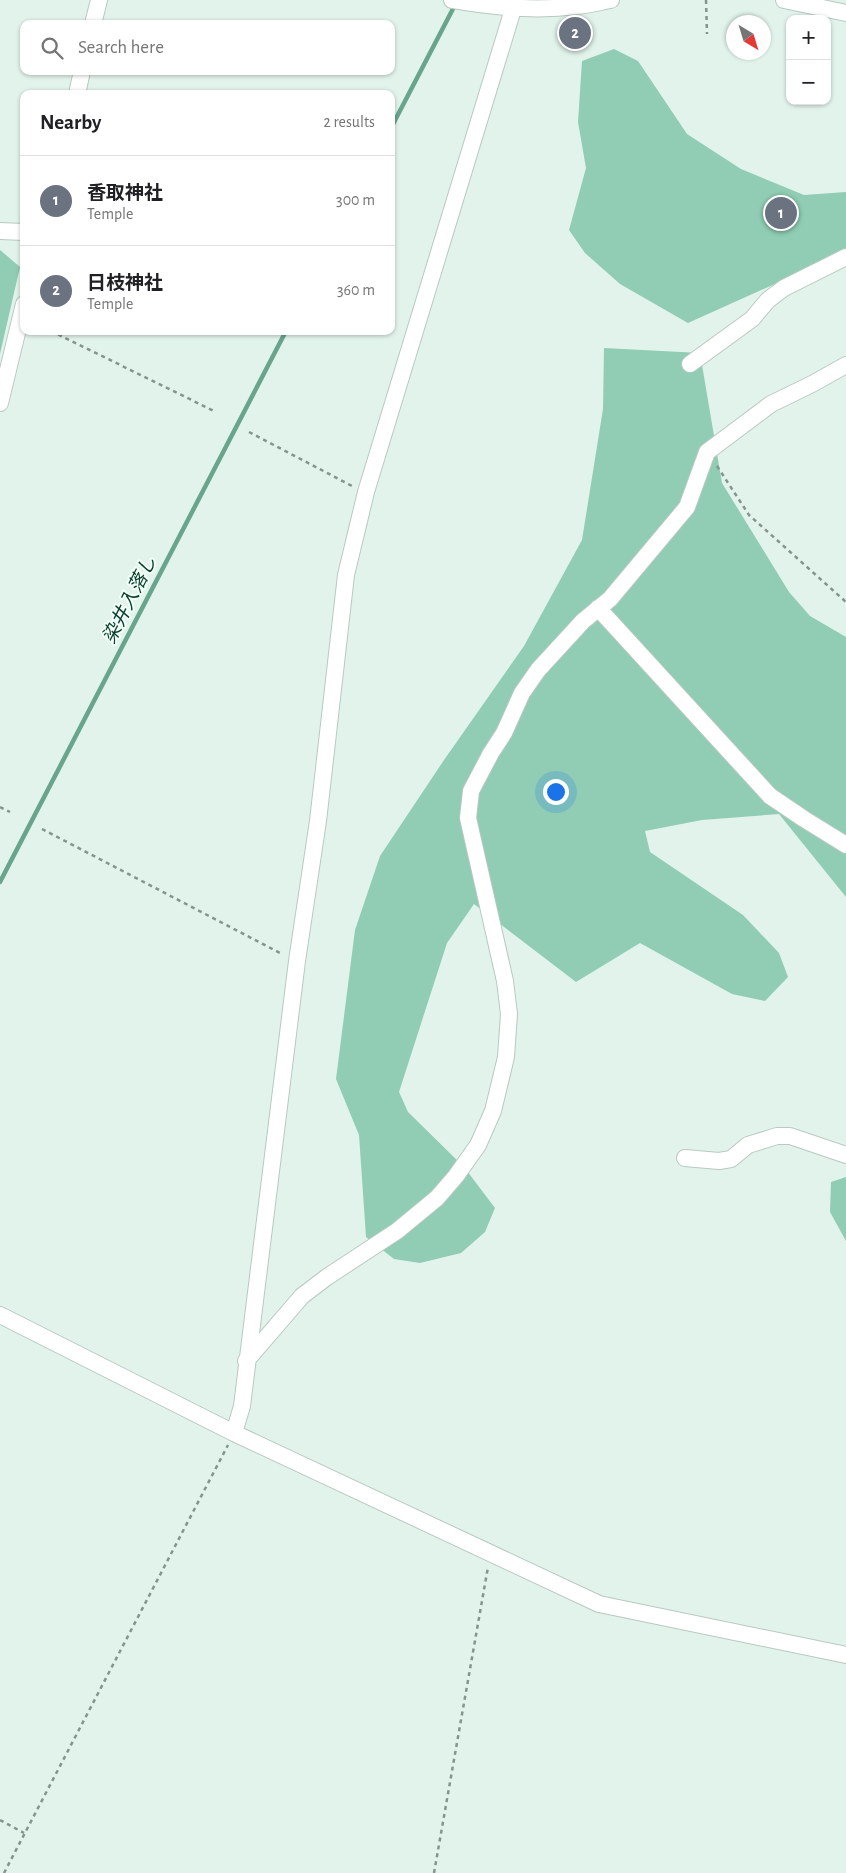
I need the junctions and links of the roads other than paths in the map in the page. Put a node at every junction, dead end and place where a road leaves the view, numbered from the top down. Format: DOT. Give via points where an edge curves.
graph roads {
  1 [pos="99,0"];
  2 [pos="452,0"];
  3 [pos="611,0"];
  4 [pos="784,0"];
  5 [pos="514,6"];
  6 [pos="846,14"];
  7 [pos="94,20"];
  8 [pos="81,75"];
  9 [pos="78,90"];
  10 [pos="0,231"];
  11 [pos="20,232"];
  12 [pos="846,257"];
  13 [pos="20,320"];
  14 [pos="690,364"];
  15 [pos="846,365"];
  16 [pos="0,403"];
  17 [pos="598,608"];
  18 [pos="846,845"];
  19 [pos="846,1155"];
  20 [pos="685,1158"];
  21 [pos="0,1315"];
  22 [pos="246,1361"];
  23 [pos="234,1433"];
  24 [pos="846,1656"];
  1 -- 7 [label="street"];
  2 -- 5 [label="street"];
  3 -- 5 [label="street" via="576,6"];
  4 -- 6 [label="street"];
  5 -- 22 [label="street" via="366,492 346,575 318,821"];
  8 -- 9 [label="street"];
  10 -- 11 [label="street"];
  12 -- 14 [label="street" via="784,288 768,300 752,319"];
  13 -- 16 [label="street"];
  15 -- 17 [label="street" via="771,404 708,452 687,507 610,599"];
  17 -- 18 [label="street" via="770,796"];
  17 -- 22 [label="street" via="538,670 522,693 471,791 468,818 505,981 509,1014 506,1057 493,1112 478,1145 437,1198 397,1231 302,1296"];
  19 -- 20 [label="street" via="790,1136 777,1136 748,1145 731,1159"];
  21 -- 23 [label="street"];
  22 -- 23 [label="street" via="242,1406"];
  23 -- 24 [label="street" via="599,1604"];
}
